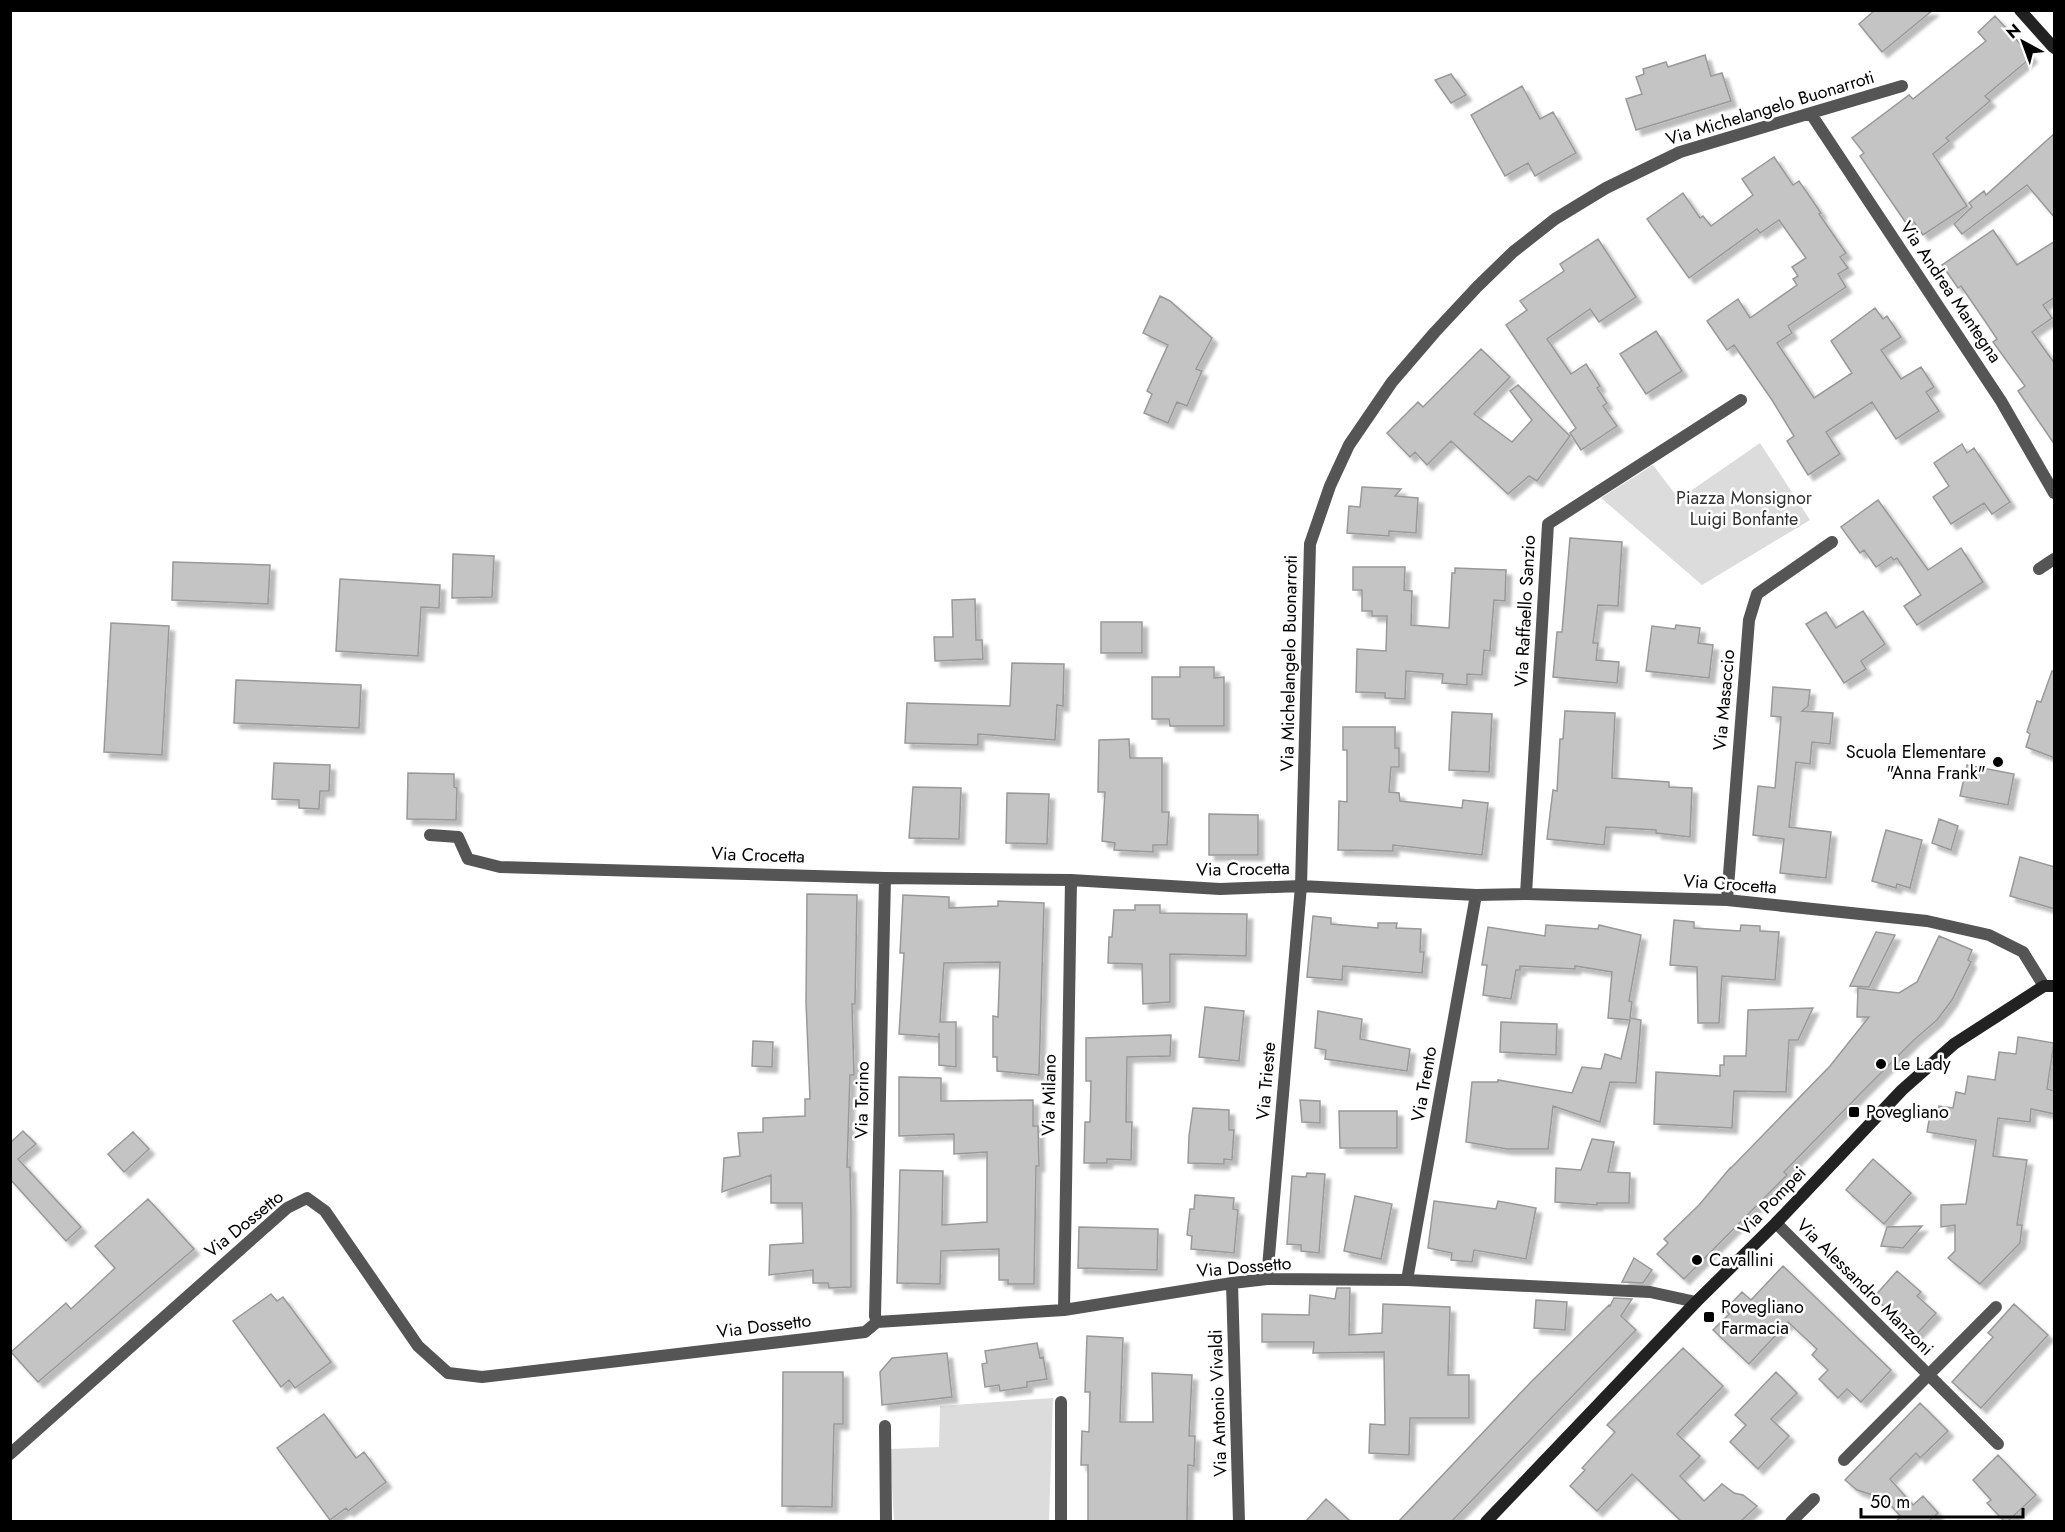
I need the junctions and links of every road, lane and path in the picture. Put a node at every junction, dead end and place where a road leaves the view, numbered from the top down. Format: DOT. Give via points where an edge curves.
graph roads {
  1 [pos="2020,10"];
  2 [pos="2055,48"];
  3 [pos="1902,86"];
  4 [pos="1811,114"];
  5 [pos="1742,400"];
  6 [pos="2055,493"];
  7 [pos="1832,543"];
  8 [pos="2055,559"];
  9 [pos="2039,569"];
  10 [pos="430,835"];
  11 [pos="885,878"];
  12 [pos="1071,880"];
  13 [pos="1301,886"];
  14 [pos="1526,894"];
  15 [pos="1476,895"];
  16 [pos="1726,900"];
  17 [pos="2050,986"];
  18 [pos="1776,1224"];
  19 [pos="1267,1279"];
  20 [pos="1407,1280"];
  21 [pos="1232,1283"];
  22 [pos="1696,1302"];
  23 [pos="1996,1307"];
  24 [pos="1064,1310"];
  25 [pos="877,1322"];
  26 [pos="1928,1376"];
  27 [pos="1061,1402"];
  28 [pos="885,1426"];
  29 [pos="1998,1444"];
  30 [pos="10,1454"];
  31 [pos="1844,1460"];
  32 [pos="1814,1498"];
  33 [pos="886,1521"];
  34 [pos="1061,1521"];
  35 [pos="1239,1521"];
  36 [pos="1486,1521"];
  37 [pos="1791,1521"];
  1 -- 2 [label="street"];
  3 -- 4 [label="street, Via Michelangelo Buonarroti"];
  4 -- 6 [label="street, Via Andrea Mantegna" via="2001,401"];
  4 -- 13 [label="street, Via Michelangelo Buonarroti" via="1680,152 1606,188 1556,219 1513,252 1442,324 1392,381 1355,436 1330,486 1310,544"];
  5 -- 14 [label="street, Via Raffaello Sanzio" via="1548,524"];
  7 -- 16 [label="street, Via Masaccio" via="1757,594 1749,620"];
  8 -- 9 [label="street"];
  10 -- 11 [label="street, Via Crocetta" via="458,837 468,859 500,867"];
  11 -- 12 [label="street, Via Crocetta"];
  11 -- 25 [label="street, Via Torino"];
  12 -- 13 [label="street, Via Crocetta" via="1220,889"];
  12 -- 24 [label="street, Via Milano"];
  13 -- 15 [label="street, Via Crocetta"];
  13 -- 19 [label="street, Via Trieste"];
  14 -- 15 [label="street, Via Crocetta"];
  14 -- 16 [label="street, Via Crocetta"];
  15 -- 20 [label="street, Via Trento"];
  16 -- 17 [label="street, Via Crocetta" via="1926,921 1989,935 2024,952"];
  17 -- 18 [label="street, Via Pompei" via="1954,1044 1902,1090"];
  18 -- 22 [label="street, Via Pompei"];
  18 -- 26 [label="street, Via Alessandro Manzoni"];
  19 -- 20 [label="street, Via Dossetto"];
  19 -- 21 [label="street, Via Dossetto"];
  20 -- 22 [label="street, Via Dossetto" via="1650,1292"];
  21 -- 24 [label="street, Via Dossetto"];
  21 -- 35 [label="street, Via Antonio Vivaldi"];
  22 -- 36 [label="street, Via Pompei"];
  23 -- 26 [label="street, Via Alessandro Manzoni"];
  24 -- 25 [label="street, Via Dossetto"];
  25 -- 30 [label="street, Via Dossetto" via="865,1332 842,1335 482,1377 448,1374 418,1346 325,1211 308,1198 287,1208"];
  26 -- 29 [label="street, Via Alessandro Manzoni"];
  26 -- 31 [label="street, Via Alessandro Manzoni"];
  27 -- 34 [label="street"];
  28 -- 33 [label="street"];
  32 -- 37 [label="street"];
}
